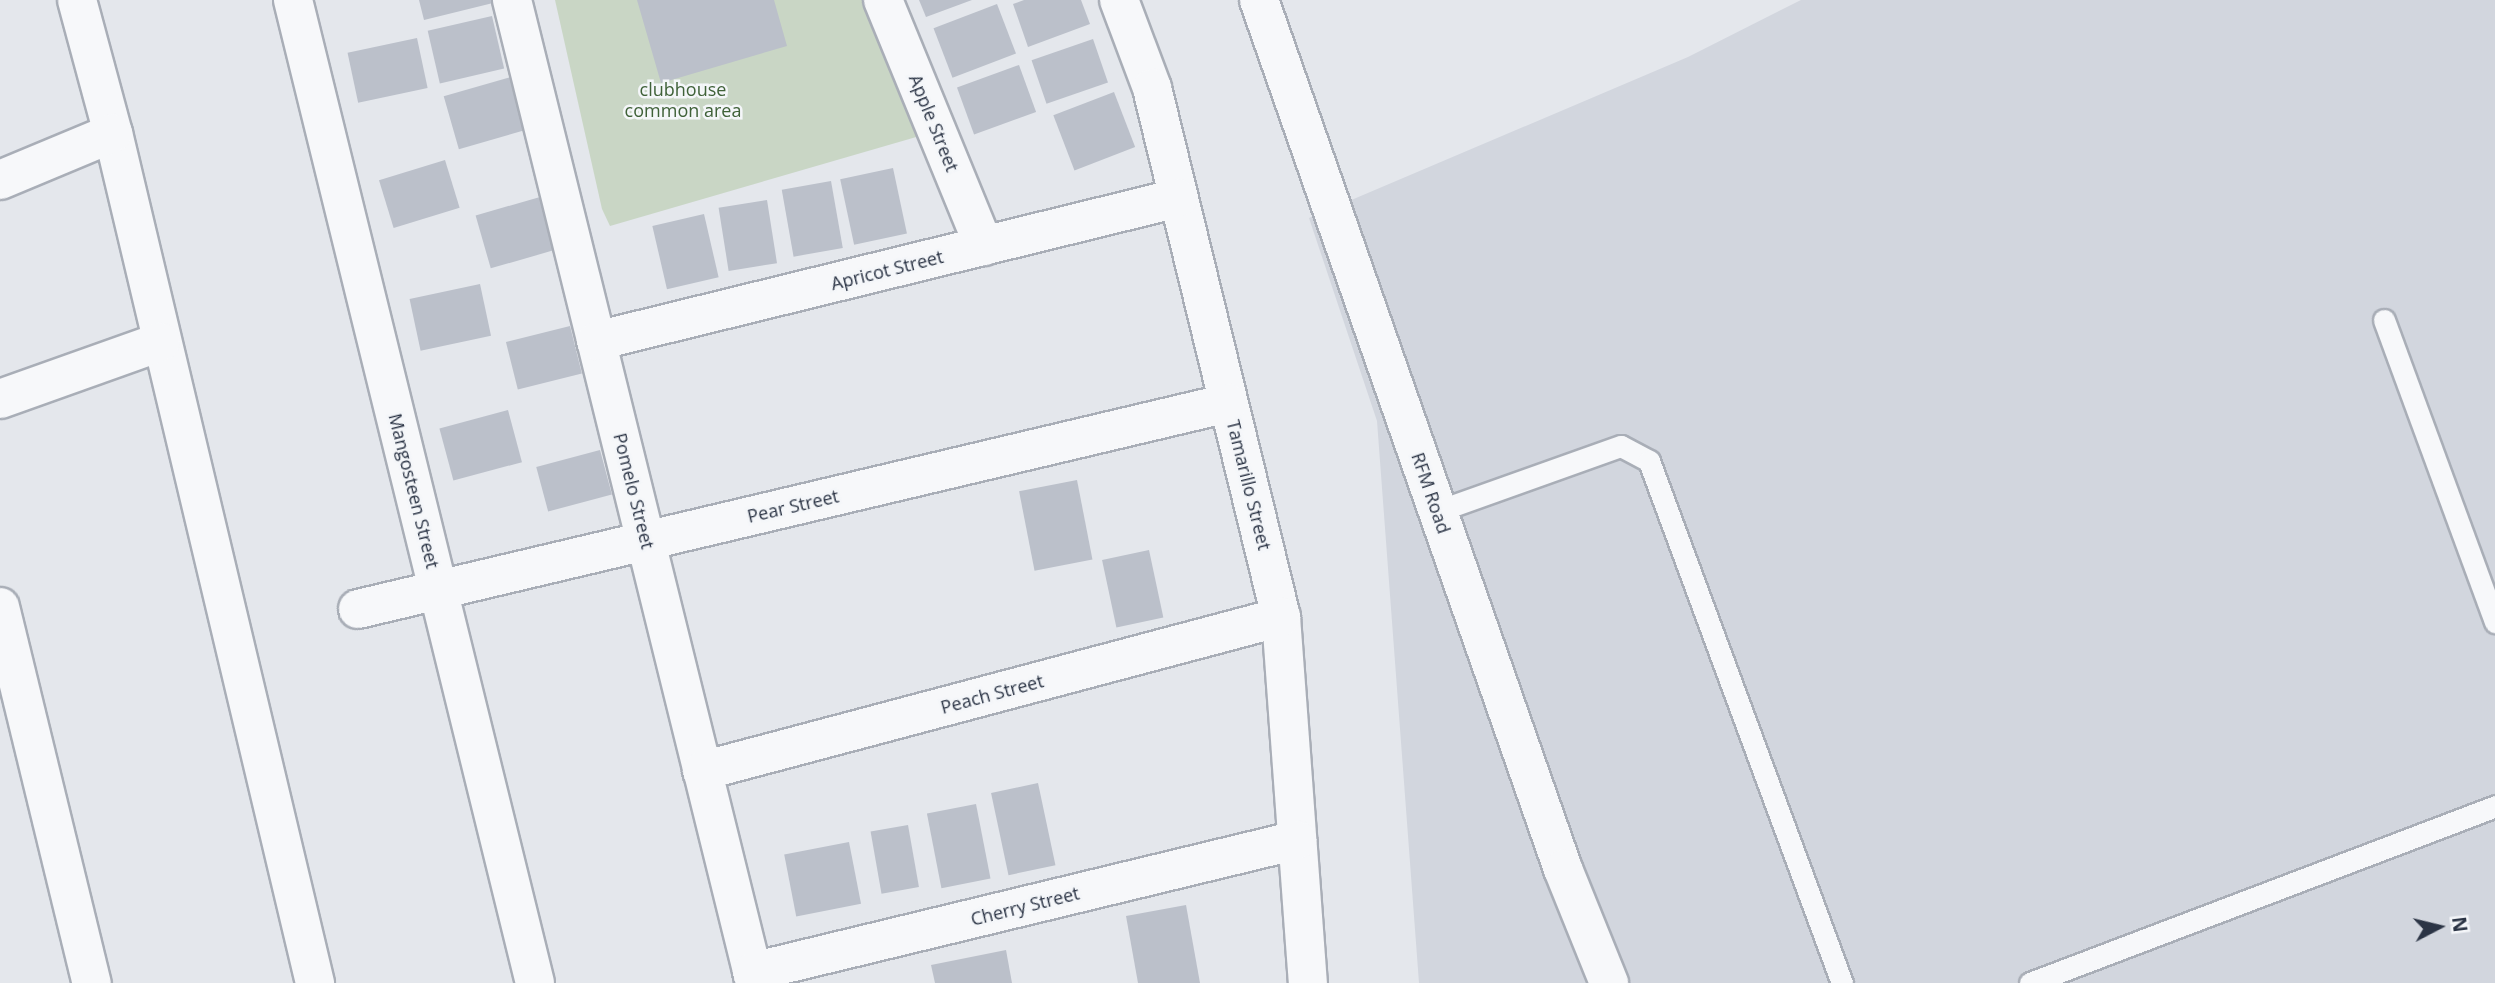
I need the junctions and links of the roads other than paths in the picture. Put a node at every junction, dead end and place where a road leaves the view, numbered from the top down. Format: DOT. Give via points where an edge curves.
graph roads {
  1 [pos="77,0"];
  2 [pos="293,0"];
  3 [pos="512,0"];
  4 [pos="883,0"];
  5 [pos="1119,0"];
  6 [pos="1259,0"];
  7 [pos="113,133"];
  8 [pos="0,180"];
  9 [pos="1178,198"];
  10 [pos="984,246"];
  11 [pos="2384,320"];
  12 [pos="596,341"];
  13 [pos="160,342"];
  14 [pos="0,399"];
  15 [pos="1228,403"];
  16 [pos="1438,511"];
  17 [pos="646,541"];
  18 [pos="438,590"];
  19 [pos="0,607"];
  20 [pos="358,608"];
  21 [pos="1281,617"];
  22 [pos="2495,622"];
  23 [pos="702,771"];
  24 [pos="2495,806"];
  25 [pos="1297,840"];
  26 [pos="753,977"];
  27 [pos="92,983"];
  28 [pos="316,983"];
  29 [pos="535,983"];
  30 [pos="1308,983"];
  31 [pos="1609,983"];
  32 [pos="1842,983"];
  33 [pos="2030,983"];
  1 -- 7 [label="street"];
  2 -- 18 [label="street, Mangosteen Street"];
  3 -- 12 [label="street, Pomelo Street"];
  4 -- 10 [label="street, Apple Street"];
  5 -- 9 [label="street, Tamarillo Street" via="1152,88"];
  6 -- 16 [label="street, RFM Road"];
  7 -- 8 [label="street"];
  7 -- 13 [label="street"];
  9 -- 10 [label="street, Apricot Street"];
  9 -- 15 [label="street, Tamarillo Street"];
  10 -- 12 [label="street, Apricot Street"];
  11 -- 22 [label="lane"];
  12 -- 17 [label="street, Pomelo Street"];
  13 -- 14 [label="street"];
  13 -- 28 [label="street"];
  15 -- 17 [label="street, Pear Street"];
  15 -- 21 [label="street, Tamarillo Street"];
  16 -- 31 [label="street, RFM Road" via="1563,869"];
  16 -- 32 [label="lane" via="1620,446 1649,461"];
  17 -- 18 [label="street, Pear Street"];
  17 -- 23 [label="street, Pomelo Street"];
  18 -- 20 [label="street, Pear Street"];
  18 -- 29 [label="street, Mangosteen Street"];
  19 -- 27 [label="street"];
  21 -- 23 [label="street, Peach Street"];
  21 -- 25 [label="street, Tamarillo Street"];
  23 -- 26 [label="street, Pomelo Street"];
  24 -- 33 [label="lane"];
  25 -- 26 [label="street, Cherry Street"];
  25 -- 30 [label="street, Tamarillo Street"];
}
